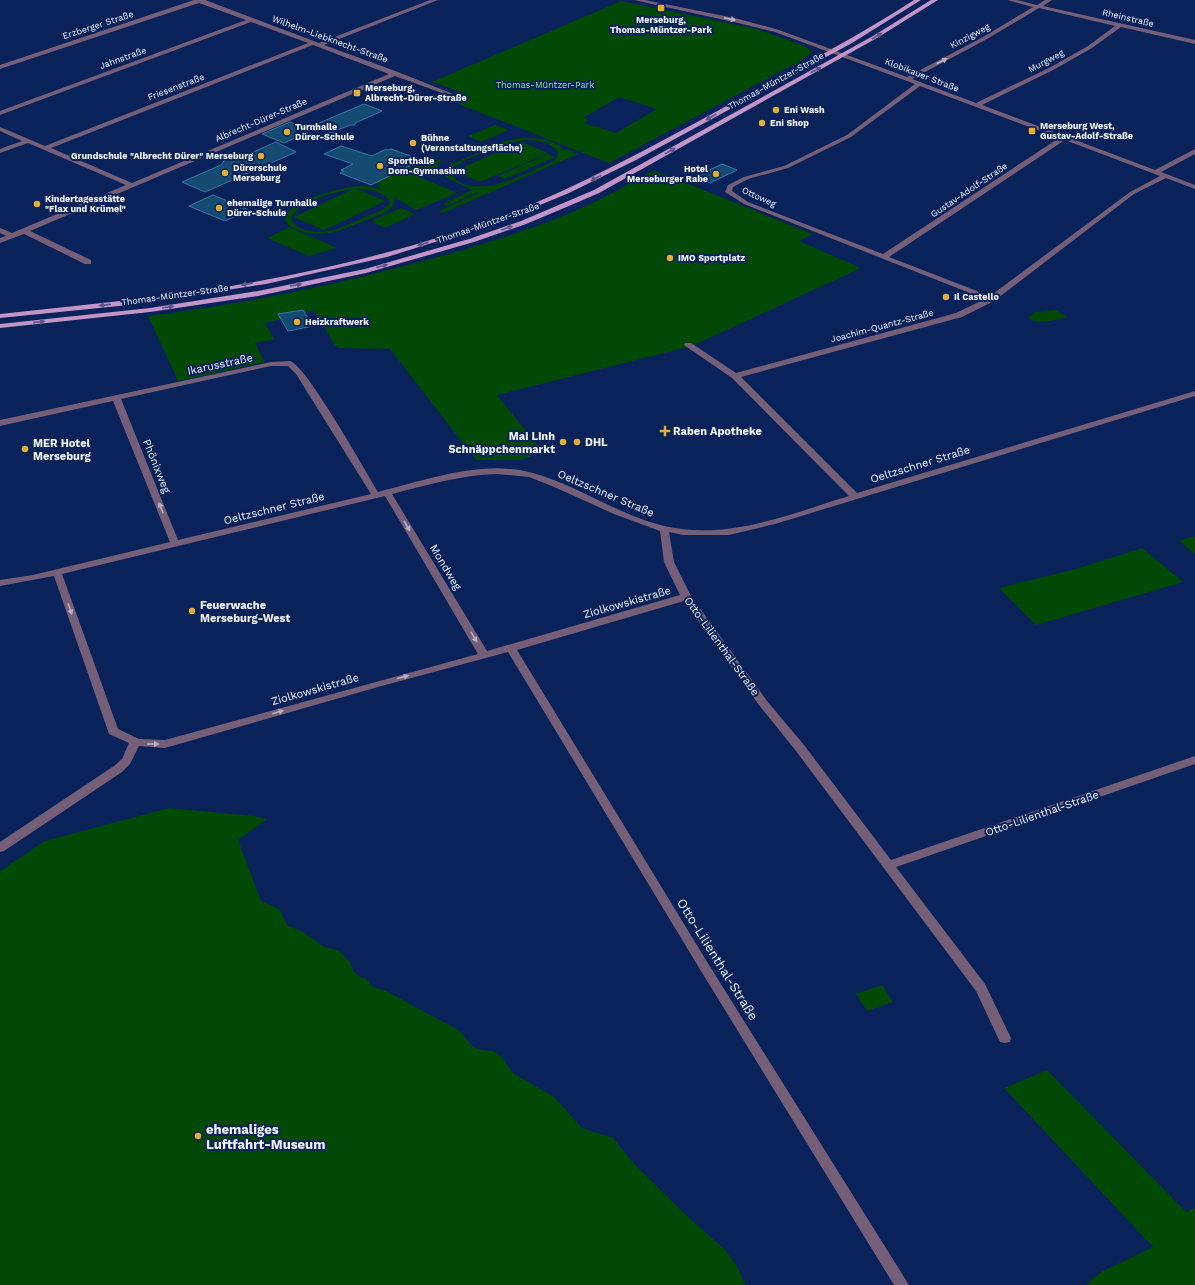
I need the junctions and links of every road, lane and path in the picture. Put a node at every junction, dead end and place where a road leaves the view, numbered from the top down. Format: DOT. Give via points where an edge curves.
graph roads {
  1 [pos="200,0"];
  2 [pos="435,0"];
  3 [pos="637,0"];
  4 [pos="918,0"];
  5 [pos="935,0"];
  6 [pos="1010,0"];
  7 [pos="1049,0"];
  8 [pos="644,1"];
  9 [pos="1039,7"];
  10 [pos="252,20"];
  11 [pos="1120,25"];
  12 [pos="1193,40"];
  13 [pos="317,44"];
  14 [pos="831,51"];
  15 [pos="844,55"];
  16 [pos="0,67"];
  17 [pos="396,74"];
  18 [pos="907,79"];
  19 [pos="920,83"];
  20 [pos="455,96"];
  21 [pos="976,105"];
  22 [pos="0,113"];
  23 [pos="0,129"];
  24 [pos="1064,138"];
  25 [pos="27,141"];
  26 [pos="45,148"];
  27 [pos="0,151"];
  28 [pos="1195,151"];
  29 [pos="1156,172"];
  30 [pos="1165,176"];
  31 [pos="132,185"];
  32 [pos="1195,187"];
  33 [pos="0,230"];
  34 [pos="24,231"];
  35 [pos="12,236"];
  36 [pos="0,241"];
  37 [pos="884,258"];
  38 [pos="88,262"];
  39 [pos="991,299"];
  40 [pos="0,316"];
  41 [pos="0,326"];
  42 [pos="688,345"];
  43 [pos="734,376"];
  44 [pos="1195,393"];
  45 [pos="116,398"];
  46 [pos="0,423"];
  47 [pos="386,492"];
  48 [pos="376,495"];
  49 [pos="856,497"];
  50 [pos="664,529"];
  51 [pos="175,544"];
  52 [pos="57,572"];
  53 [pos="0,583"];
  54 [pos="686,597"];
  55 [pos="511,648"];
  56 [pos="484,655"];
  57 [pos="135,742"];
  58 [pos="1195,760"];
  59 [pos="0,848"];
  60 [pos="889,865"];
  61 [pos="1005,1038"];
  62 [pos="902,1285"];
  1 -- 10 [label="street, Wilhelm-Liebknecht-Straße"];
  1 -- 16 [label="street, Erzberger Straße"];
  2 -- 13 [label="street, Friesenstraße"];
  3 -- 8 [label="street, Klobikauer Straße"];
  4 -- 14 [label="main road, Thomas-Müntzer-Straße"];
  15 -- 5 [label="main road, Thomas-Müntzer-Straße, one-way"];
  6 -- 9 [label="street, Rheinstraße"];
  7 -- 9 [label="street, Kinzigweg"];
  8 -- 14 [label="street, Klobikauer Straße, one-way" via="759,26"];
  9 -- 11 [label="street, Rheinstraße"];
  18 -- 9 [label="street, Kinzigweg, one-way"];
  10 -- 13 [label="street, Wilhelm-Liebknecht-Straße"];
  10 -- 22 [label="street, Jahnstraße"];
  11 -- 12 [label="street, Rheinstraße"];
  11 -- 21 [label="street, Murgweg" via="1090,47 1053,68"];
  13 -- 17 [label="street, Wilhelm-Liebknecht-Straße"];
  13 -- 26 [label="street, Friesenstraße"];
  14 -- 15 [label="street, Klobikauer Straße"];
  14 -- 40 [label="main road, Thomas-Müntzer-Straße, one-way" via="638,157 538,205 462,233 300,275 148,300"];
  15 -- 18 [label="street, Klobikauer Straße"];
  41 -- 15 [label="main road, Thomas-Müntzer-Straße, one-way" via="150,310 230,298 388,265 472,240 577,201"];
  17 -- 20 [label="street, Wilhelm-Liebknecht-Straße"];
  17 -- 31 [label="street, Albrecht-Dürer-Straße"];
  18 -- 19 [label="street, Klobikauer Straße"];
  19 -- 21 [label="street, Klobikauer Straße"];
  19 -- 37 [label="street, Ottoweg" via="849,136 786,167 738,182 730,186 728,192 746,203"];
  21 -- 24 [label="street, Klobikauer Straße"];
  23 -- 25 [label="street"];
  24 -- 29 [label="street, Klobikauer Straße"];
  24 -- 37 [label="street, Gustav-Adolf-Straße"];
  25 -- 26 [label="street"];
  25 -- 27 [label="street"];
  26 -- 31 [label="street"];
  28 -- 29 [label="street"];
  29 -- 30 [label="street, Klobikauer Straße"];
  30 -- 32 [label="street, Klobikauer Straße"];
  30 -- 39 [label="street, Joachim-Quantz-Straße" via="1132,192"];
  31 -- 34 [label="street, Albrecht-Dürer-Straße"];
  33 -- 35 [label="street"];
  34 -- 35 [label="street, Albrecht-Dürer-Straße"];
  34 -- 38 [label="street"];
  35 -- 36 [label="street, Albrecht-Dürer-Straße"];
  37 -- 39 [label="street, Ottoweg"];
  39 -- 43 [label="street, Joachim-Quantz-Straße" via="959,316"];
  42 -- 43 [label="street"];
  43 -- 49 [label="street"];
  44 -- 49 [label="street, Oeltzschner Straße"];
  45 -- 46 [label="street, Ikarusstraße"];
  45 -- 48 [label="street, Ikarusstraße" via="271,364 290,364 312,391"];
  51 -- 45 [label="street, Phönixweg, one-way"];
  47 -- 48 [label="street, Oeltzschner Straße"];
  47 -- 50 [label="street, Oeltzschner Straße" via="475,472 519,473 555,484 630,518"];
  47 -- 56 [label="street, Mondweg, one-way"];
  48 -- 51 [label="street, Oeltzschner Straße"];
  49 -- 50 [label="street, Oeltzschner Straße" via="740,530 701,533"];
  50 -- 54 [label="street, Otto-Lilienthal-Straße" via="670,562"];
  51 -- 52 [label="street, Oeltzschner Straße"];
  52 -- 53 [label="street, Oeltzschner Straße"];
  52 -- 57 [label="street, Ziolkowskistraße, one-way" via="114,731"];
  54 -- 55 [label="street, Ziolkowskistraße"];
  54 -- 60 [label="street, Otto-Lilienthal-Straße" via="763,703"];
  55 -- 56 [label="street, Ziolkowskistraße"];
  55 -- 62 [label="street, Otto-Lilienthal-Straße" via="705,968"];
  57 -- 56 [label="street, Ziolkowskistraße, one-way" via="165,744"];
  57 -- 59 [label="street" via="126,761 118,769"];
  58 -- 60 [label="street, Otto-Lilienthal-Straße"];
  60 -- 61 [label="street, Otto-Lilienthal-Straße" via="981,988"];
}
